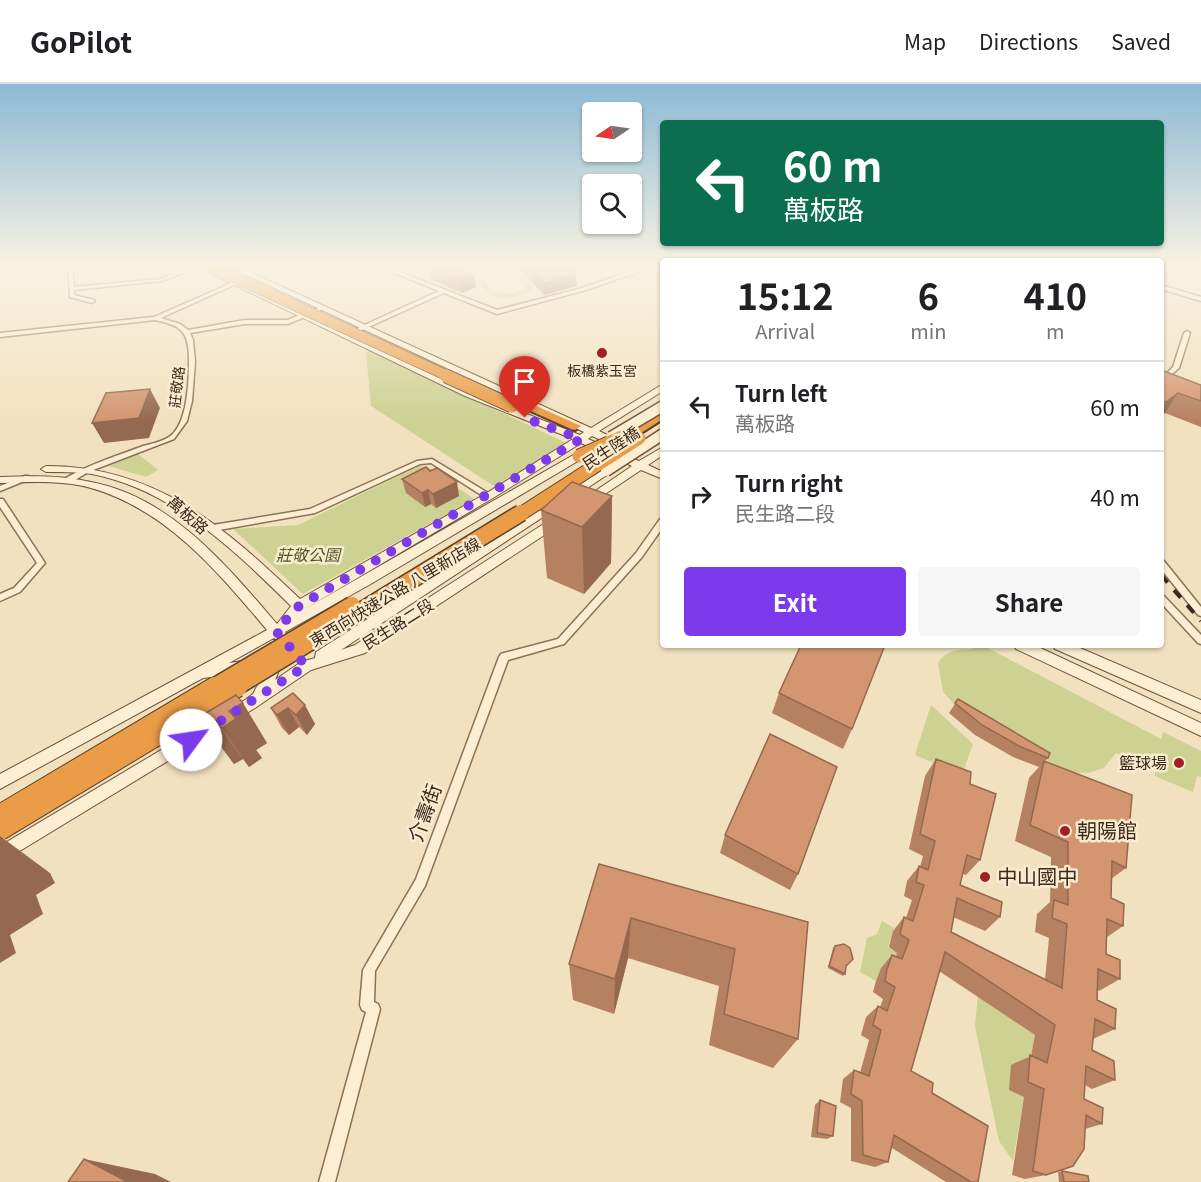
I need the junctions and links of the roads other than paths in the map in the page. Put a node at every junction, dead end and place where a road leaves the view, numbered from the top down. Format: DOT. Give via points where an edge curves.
graph roads {
  1 [pos="153,318"];
  2 [pos="155,318"];
  3 [pos="298,318"];
  4 [pos="309,318"];
  5 [pos="325,318"];
  6 [pos="333,318"];
  7 [pos="346,318"];
  8 [pos="385,318"];
  9 [pos="366,327"];
  10 [pos="188,332"];
  11 [pos="1187,333"];
  12 [pos="0,335"];
  13 [pos="346,336"];
  14 [pos="1164,379"];
  15 [pos="660,389"];
  16 [pos="515,404"];
  17 [pos="627,408"];
  18 [pos="660,408"];
  19 [pos="660,416"];
  20 [pos="660,424"];
  21 [pos="576,431"];
  22 [pos="593,432"];
  23 [pos="637,435"];
  24 [pos="660,436"];
  25 [pos="616,448"];
  26 [pos="660,452"];
  27 [pos="579,456"];
  28 [pos="647,462"];
  29 [pos="660,464"];
  30 [pos="85,470"];
  31 [pos="606,471"];
  32 [pos="0,472"];
  33 [pos="660,473"];
  34 [pos="28,478"];
  35 [pos="0,480"];
  36 [pos="69,480"];
  37 [pos="0,489"];
  38 [pos="489,496"];
  39 [pos="0,501"];
  40 [pos="660,525"];
  41 [pos="213,528"];
  42 [pos="1164,567"];
  43 [pos="0,598"];
  44 [pos="1164,601"];
  45 [pos="303,610"];
  46 [pos="1201,613"];
  47 [pos="276,631"];
  48 [pos="1201,641"];
  49 [pos="1027,648"];
  50 [pos="1067,648"];
  51 [pos="306,666"];
  52 [pos="189,676"];
  53 [pos="250,704"];
  54 [pos="1201,707"];
  55 [pos="1201,730"];
  56 [pos="0,782"];
  57 [pos="0,815"];
  58 [pos="0,830"];
  59 [pos="0,855"];
  60 [pos="327,1182"];
  1 -- 12 [label="street"];
  2 -- 10 [label="street"];
  3 -- 10 [label="street"];
  4 -- 13 [label="main road"];
  5 -- 16 [label="highway, bridge"];
  6 -- 16 [label="highway"];
  7 -- 9 [label="main road"];
  8 -- 9 [label="street"];
  9 -- 13 [label="street"];
  9 -- 21 [label="main road" via="483,380"];
  10 -- 30 [label="street, 莊敬路" via="192,368 181,427 172,438"];
  11 -- 14 [label="street" via="1176,368"];
  13 -- 21 [label="main road" via="468,394"];
  15 -- 17 [label="main road"];
  16 -- 21 [label="highway"];
  17 -- 21 [label="main road" via="606,413"];
  17 -- 22 [label="main road"];
  18 -- 27 [label="main road, 民生陸橋, bridge"];
  19 -- 23 [label="highway, 東西向快速公路 八里新店線"];
  20 -- 23 [label="highway, 東西向快速公路 八里新店線"];
  21 -- 22 [label="main road"];
  21 -- 25 [label="main road"];
  21 -- 38 [label="main road"];
  22 -- 25 [label="main road"];
  23 -- 27 [label="highway, bridge"];
  23 -- 31 [label="highway, bridge"];
  23 -- 57 [label="highway, 東西向快速公路 八里新店線, bridge"];
  23 -- 58 [label="highway, 東西向快速公路 八里新店線, bridge" via="462,552"];
  24 -- 31 [label="main road, 民生陸橋, bridge"];
  25 -- 28 [label="main road"];
  26 -- 28 [label="main road, 民生路二段"];
  27 -- 45 [label="main road, 民生陸橋" via="465,524"];
  28 -- 29 [label="main road"];
  28 -- 33 [label="main road"];
  28 -- 51 [label="main road, 民生路二段" via="360,649"];
  30 -- 32 [label="main road, 萬板路"];
  30 -- 36 [label="street, 莊敬路"];
  30 -- 41 [label="main road, 萬板路" via="137,483 194,513"];
  31 -- 51 [label="main road, 民生陸橋"];
  34 -- 35 [label="main road, 萬板路"];
  34 -- 36 [label="main road, 萬板路"];
  34 -- 37 [label="street"];
  36 -- 47 [label="main road, 萬板路" via="128,496 156,511 179,529"];
  38 -- 41 [label="street" via="432,461 419,462 312,511"];
  38 -- 45 [label="main road"];
  39 -- 43 [label="street" via="42,563 17,590"];
  40 -- 60 [label="street, 介壽街" via="639,555 561,642 504,657 421,882 369,970 367,1005 373,1010"];
  41 -- 45 [label="main road, 萬板路"];
  42 -- 46 [label="street"];
  44 -- 48 [label="street"];
  45 -- 47 [label="main road"];
  47 -- 51 [label="main road, 萬板路"];
  47 -- 52 [label="main road"];
  49 -- 55 [label="main road"];
  50 -- 54 [label="main road"];
  51 -- 53 [label="main road, 民生路二段"];
  52 -- 53 [label="main road" via="267,665 271,673 268,682"];
  52 -- 56 [label="main road"];
  53 -- 59 [label="main road, 民生路二段"];
}
